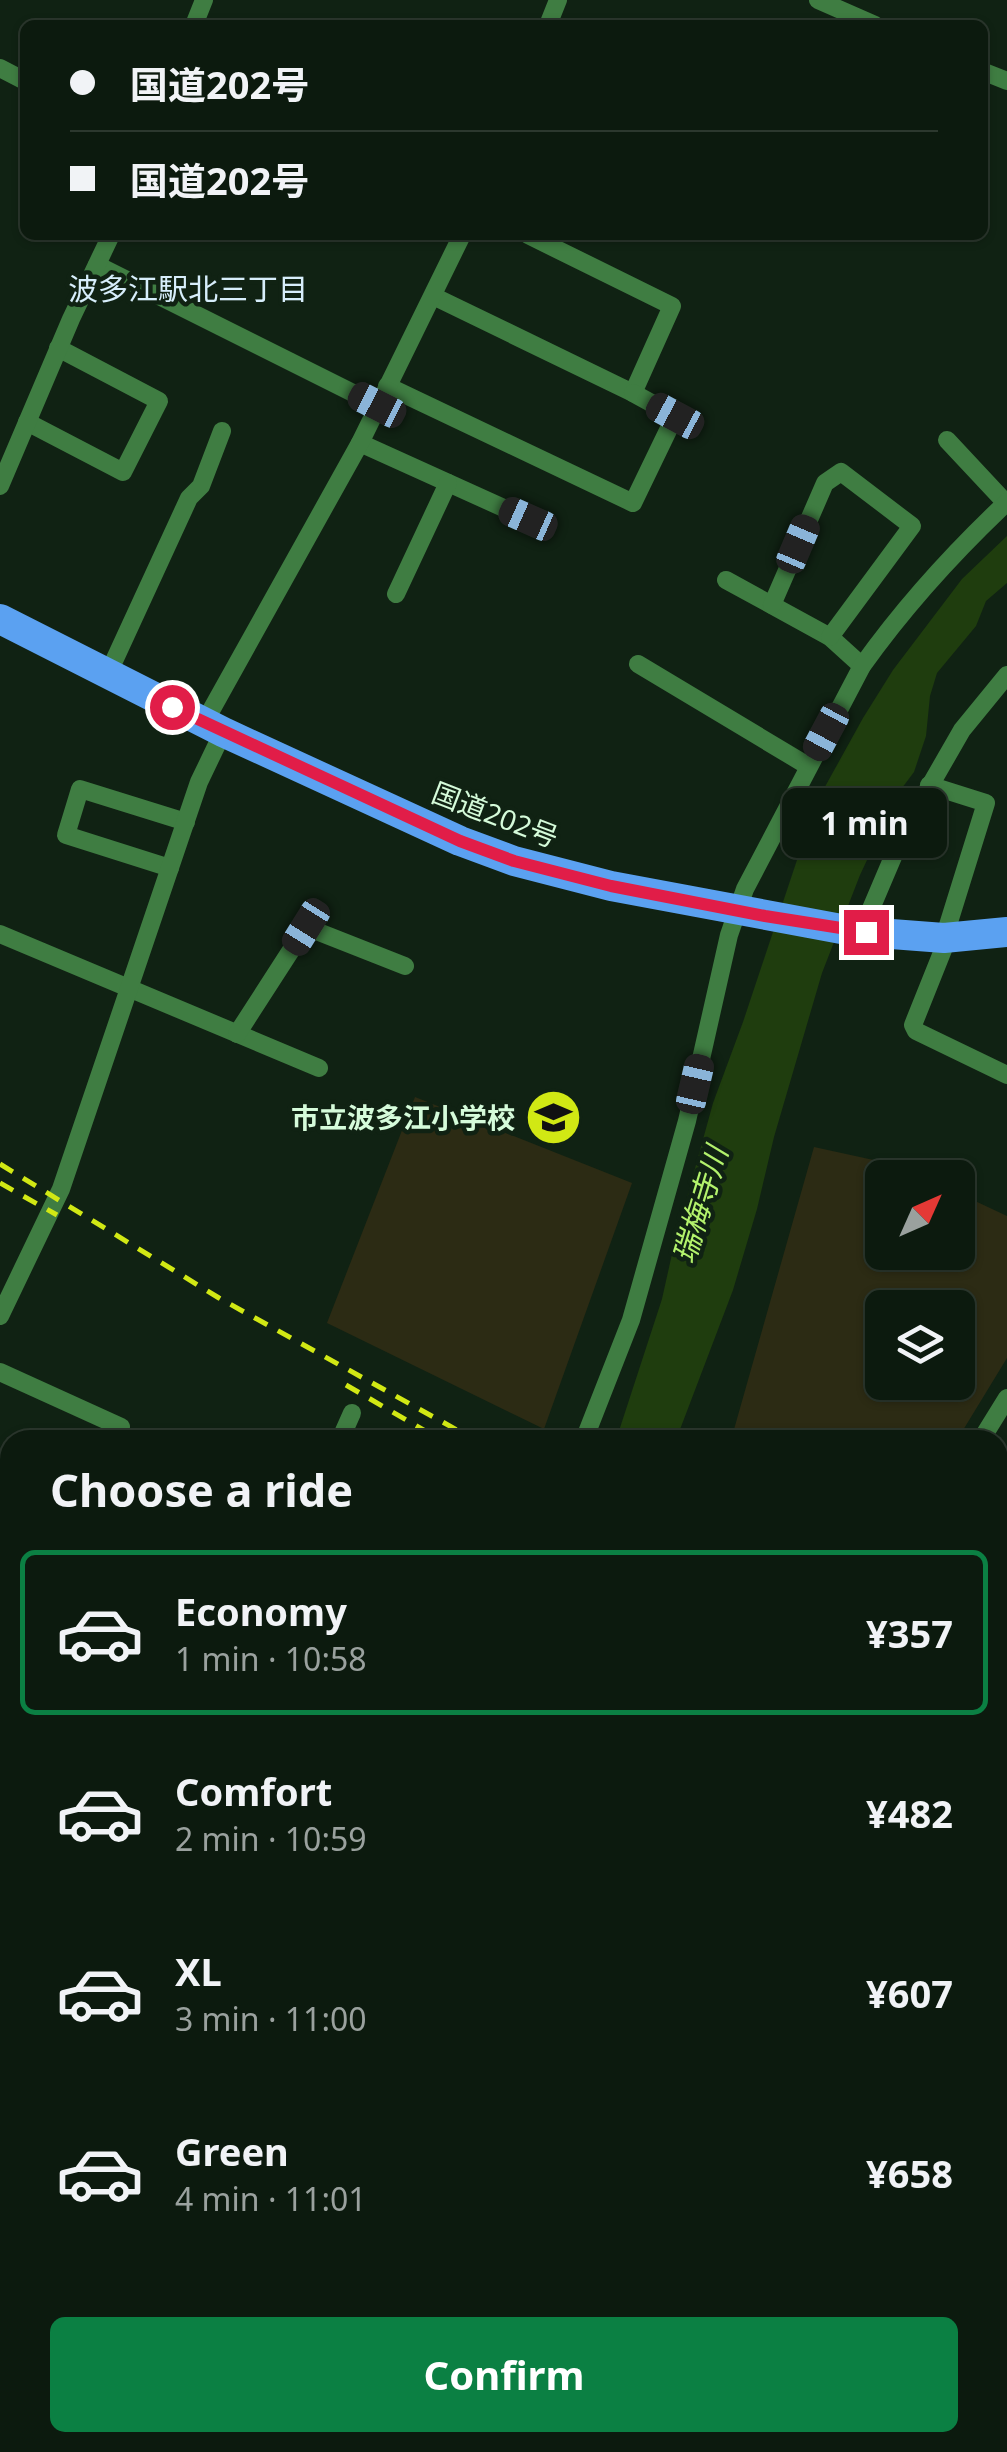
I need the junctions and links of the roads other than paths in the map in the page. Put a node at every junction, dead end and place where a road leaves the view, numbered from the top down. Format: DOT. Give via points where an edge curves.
graph roads {
  1 [pos="818,0"];
  2 [pos="864,20"];
  3 [pos="109,240"];
  4 [pos="460,240"];
  5 [pos="538,240"];
  6 [pos="97,265"];
  7 [pos="433,296"];
  8 [pos="58,348"];
  9 [pos="387,386"];
  10 [pos="632,393"];
  11 [pos="377,405"];
  12 [pos="27,422"];
  13 [pos="222,430"];
  14 [pos="947,440"];
  15 [pos="360,443"];
  16 [pos="448,482"];
  17 [pos="0,486"];
  18 [pos="1006,502"];
  19 [pos="528,519"];
  20 [pos="726,580"];
  21 [pos="396,594"];
  22 [pos="772,605"];
  23 [pos="0,619"];
  24 [pos="830,637"];
  25 [pos="638,664"];
  26 [pos="862,666"];
  27 [pos="108,674"];
  28 [pos="1007,675"];
  29 [pos="1000,694"];
  30 [pos="213,727"];
  31 [pos="808,766"];
  32 [pos="929,785"];
  33 [pos="186,822"];
  34 [pos="170,868"];
  35 [pos="752,913"];
  36 [pos="859,932"];
  37 [pos="1007,932"];
  38 [pos="0,934"];
  39 [pos="944,938"];
  40 [pos="404,966"];
  41 [pos="130,988"];
  42 [pos="237,1034"];
  43 [pos="319,1068"];
  44 [pos="1007,1075"];
  45 [pos="0,1316"];
  46 [pos="0,1372"];
  47 [pos="1007,1398"];
  48 [pos="352,1414"];
  49 [pos="121,1427"];
  50 [pos="345,1430"];
  51 [pos="588,1430"];
  52 [pos="987,1430"];
  1 -- 2 [label="street"];
  3 -- 6 [label="street"];
  4 -- 7 [label="street"];
  5 -- 10 [label="street" via="672,306"];
  6 -- 8 [label="street"];
  6 -- 11 [label="street"];
  7 -- 9 [label="street"];
  7 -- 10 [label="street"];
  8 -- 12 [label="street"];
  8 -- 12 [label="street" via="159,401 122,472"];
  9 -- 10 [label="street" via="634,503 675,416"];
  9 -- 11 [label="street"];
  11 -- 15 [label="street"];
  12 -- 17 [label="street"];
  13 -- 27 [label="street"];
  14 -- 18 [label="street"];
  15 -- 16 [label="street"];
  15 -- 30 [label="street"];
  16 -- 19 [label="street"];
  16 -- 21 [label="street"];
  18 -- 26 [label="street"];
  20 -- 22 [label="street"];
  22 -- 24 [label="street"];
  22 -- 24 [label="street" via="825,482 841,472 912,526"];
  23 -- 27 [label="highway, 国道202号"];
  24 -- 26 [label="street"];
  25 -- 31 [label="street"];
  26 -- 31 [label="street"];
  27 -- 30 [label="highway, 国道202号"];
  28 -- 29 [label="street"];
  29 -- 32 [label="street" via="962,730"];
  30 -- 33 [label="street"];
  30 -- 35 [label="highway, 国道202号" via="514,861"];
  31 -- 35 [label="street" via="746,889"];
  32 -- 36 [label="street"];
  32 -- 39 [label="street" via="986,803"];
  33 -- 34 [label="street"];
  33 -- 34 [label="street" via="80,788 66,835"];
  34 -- 41 [label="street"];
  35 -- 36 [label="highway, 国道202号"];
  35 -- 51 [label="street" via="729,935 631,1320"];
  36 -- 39 [label="highway, 国道202号"];
  37 -- 39 [label="highway, 国道202号"];
  38 -- 41 [label="street"];
  39 -- 44 [label="street" via="916,1031"];
  40 -- 42 [label="street" via="306,927"];
  41 -- 42 [label="street"];
  41 -- 45 [label="street" via="61,1189"];
  42 -- 43 [label="street"];
  46 -- 49 [label="street"];
  47 -- 52 [label="street"];
  48 -- 50 [label="street"];
}
